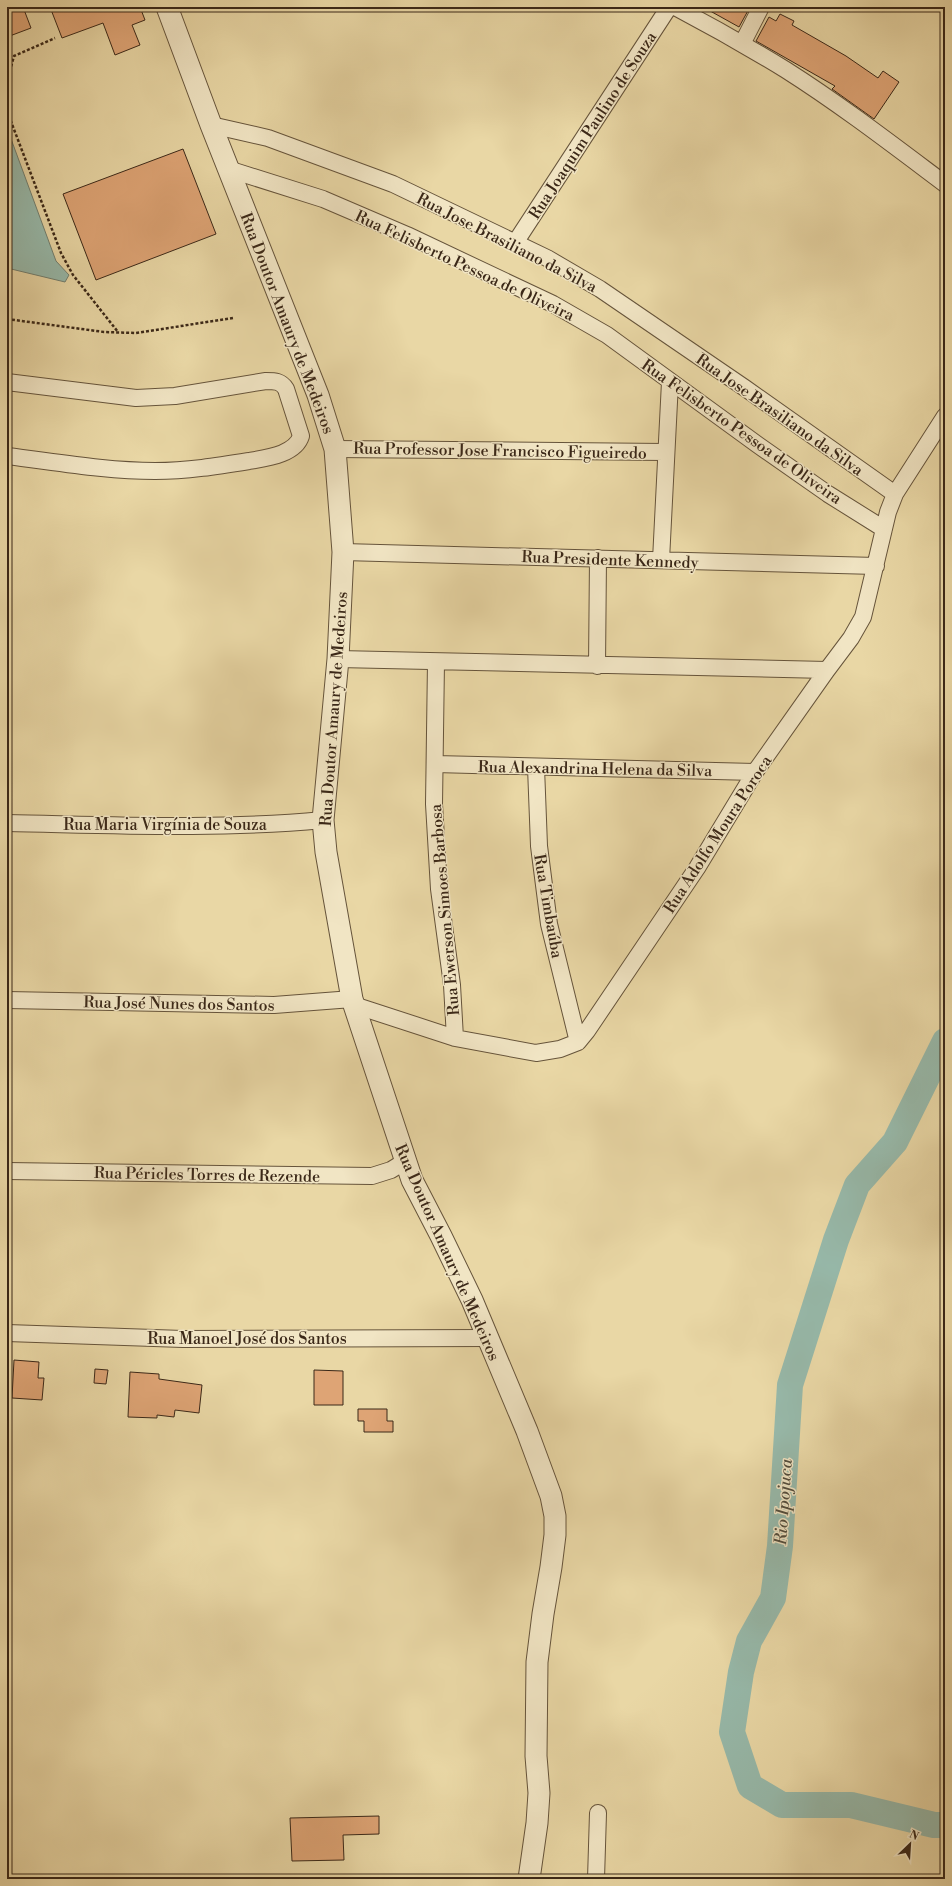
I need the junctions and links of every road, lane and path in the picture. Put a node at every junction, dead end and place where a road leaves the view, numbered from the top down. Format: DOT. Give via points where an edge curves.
graph roads {
  1 [pos="167,7"];
  2 [pos="669,7"];
  3 [pos="675,7"];
  4 [pos="761,7"];
  5 [pos="55,38"];
  6 [pos="742,44"];
  7 [pos="7,69"];
  8 [pos="7,111"];
  9 [pos="211,125"];
  10 [pos="228,169"];
  11 [pos="945,184"];
  12 [pos="516,243"];
  13 [pos="233,318"];
  14 [pos="7,319"];
  15 [pos="118,332"];
  16 [pos="7,382"];
  17 [pos="670,382"];
  18 [pos="945,416"];
  19 [pos="335,449"];
  20 [pos="665,452"];
  21 [pos="7,456"];
  22 [pos="894,494"];
  23 [pos="884,529"];
  24 [pos="343,552"];
  25 [pos="598,558"];
  26 [pos="661,560"];
  27 [pos="876,566"];
  28 [pos="338,659"];
  29 [pos="436,662"];
  30 [pos="596,666"];
  31 [pos="827,670"];
  32 [pos="435,764"];
  33 [pos="536,767"];
  34 [pos="755,772"];
  35 [pos="323,820"];
  36 [pos="7,823"];
  37 [pos="7,1000"];
  38 [pos="353,1002"];
  39 [pos="455,1038"];
  40 [pos="578,1042"];
  41 [pos="404,1162"];
  42 [pos="7,1171"];
  43 [pos="7,1333"];
  44 [pos="487,1338"];
  45 [pos="598,1813"];
  46 [pos="530,1879"];
  47 [pos="596,1879"];
  1 -- 9 [label="street, Rua Doutor Amaury de Medeiros"];
  2 -- 12 [label="street, Rua Joaquim Paulino de Souza"];
  3 -- 6 [label="street"];
  4 -- 6 [label="street"];
  5 -- 7 [label="path" via="14,56 11,67"];
  6 -- 11 [label="street" via="800,79"];
  8 -- 15 [label="path" via="61,253 73,275"];
  9 -- 10 [label="street, Rua Doutor Amaury de Medeiros"];
  9 -- 12 [label="street, Rua Jose Brasiliano da Silva" via="268,138 393,184"];
  10 -- 17 [label="street, Rua Felisberto Pessoa de Oliveira" via="323,199 546,300 607,335"];
  10 -- 19 [label="street, Rua Doutor Amaury de Medeiros" via="318,395"];
  12 -- 22 [label="street, Rua Jose Brasiliano da Silva" via="600,289"];
  13 -- 15 [label="path" via="136,333"];
  14 -- 15 [label="path"];
  16 -- 21 [label="street, Rua Doutor Amaury de Medeiros" via="136,398 175,396 276,381 286,389 301,436 294,447 259,459 212,467 155,471"];
  17 -- 20 [label="street"];
  17 -- 23 [label="street, Rua Felisberto Pessoa de Oliveira" via="828,494"];
  18 -- 22 [label="street, Rua Adolfo Moura Poroca"];
  19 -- 20 [label="street, Rua Professor Jose Francisco Figueiredo"];
  19 -- 24 [label="street, Rua Doutor Amaury de Medeiros"];
  20 -- 26 [label="street"];
  22 -- 23 [label="street, Rua Adolfo Moura Poroca"];
  23 -- 27 [label="street, Rua Adolfo Moura Poroca"];
  24 -- 25 [label="street, Rua Presidente Kennedy"];
  24 -- 28 [label="street, Rua Doutor Amaury de Medeiros"];
  25 -- 26 [label="street, Rua Presidente Kennedy"];
  25 -- 30 [label="street"];
  26 -- 27 [label="street, Rua Presidente Kennedy"];
  27 -- 31 [label="street, Rua Adolfo Moura Poroca" via="863,617"];
  28 -- 29 [label="street"];
  28 -- 35 [label="street, Rua Doutor Amaury de Medeiros"];
  29 -- 30 [label="street"];
  29 -- 32 [label="street, Rua Ewerson Simoes Barbosa"];
  30 -- 31 [label="street"];
  31 -- 34 [label="street, Rua Adolfo Moura Poroca"];
  32 -- 33 [label="street, Rua Alexandrina Helena da Silva"];
  32 -- 39 [label="street, Rua Ewerson Simoes Barbosa" via="434,804 440,889 452,985"];
  33 -- 34 [label="street, Rua Alexandrina Helena da Silva"];
  33 -- 40 [label="street, Rua Timbaúba" via="539,846 549,924"];
  34 -- 40 [label="street, Rua Adolfo Moura Poroca" via="697,868"];
  35 -- 36 [label="street, Rua Maria Virgínia de Souza" via="225,826"];
  35 -- 38 [label="street, Rua Doutor Amaury de Medeiros" via="326,852"];
  37 -- 38 [label="street, Rua José Nunes dos Santos" via="274,1005"];
  38 -- 39 [label="street"];
  38 -- 41 [label="street, Rua Doutor Amaury de Medeiros"];
  39 -- 40 [label="street" via="536,1053 560,1049"];
  41 -- 42 [label="street, Rua Péricles Torres de Rezende" via="387,1172 372,1176"];
  41 -- 44 [label="street, Rua Doutor Amaury de Medeiros" via="472,1300"];
  43 -- 44 [label="street, Rua Manoel José dos Santos" via="182,1339"];
  44 -- 46 [label="street, Rua Doutor Amaury de Medeiros" via="540,1462 552,1496 555,1516 551,1567 542,1614 537,1662 536,1756 539,1793"];
  45 -- 47 [label="street"];
}
